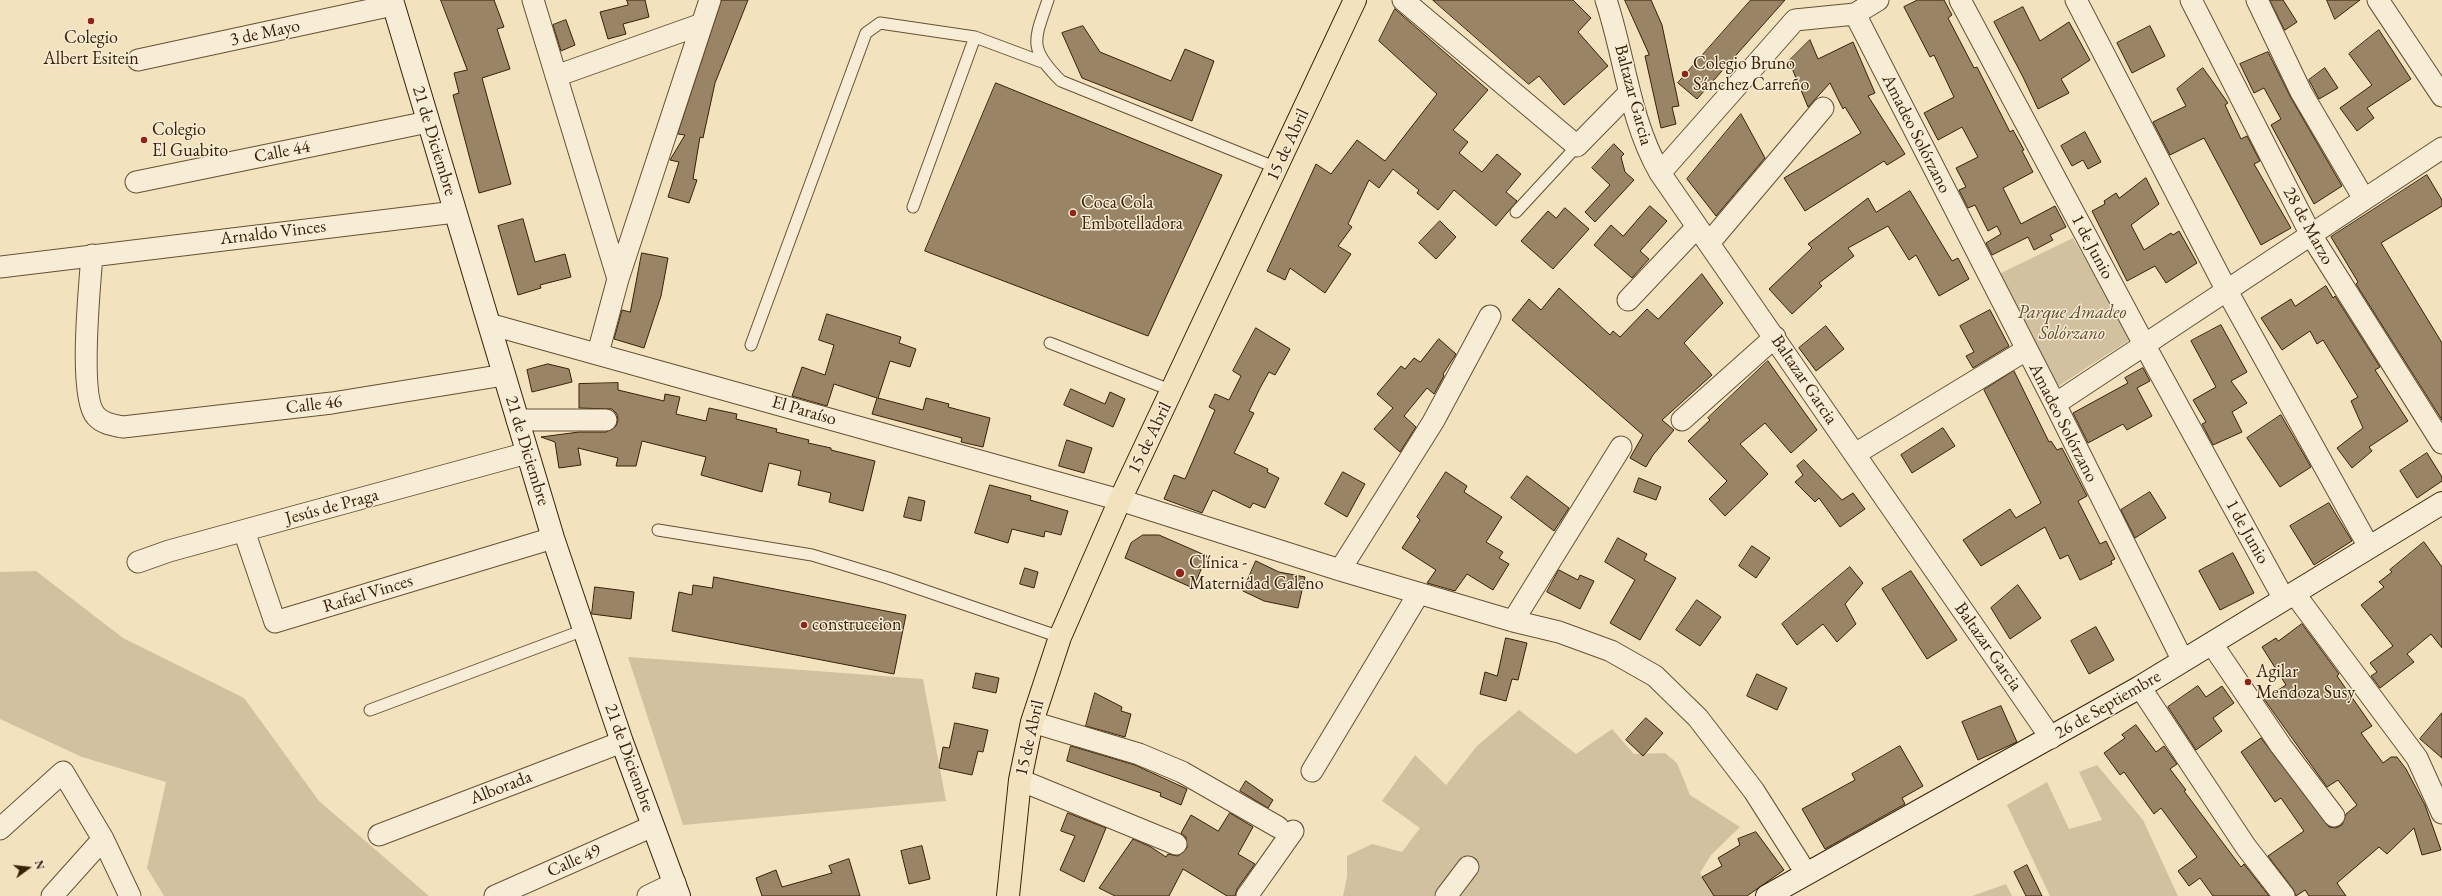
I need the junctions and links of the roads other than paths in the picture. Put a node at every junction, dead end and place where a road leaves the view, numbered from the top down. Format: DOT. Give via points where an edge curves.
graph roads {
  1 [pos="534,0"];
  2 [pos="710,0"];
  3 [pos="1048,0"];
  4 [pos="1355,0"];
  5 [pos="1403,0"];
  6 [pos="1606,0"];
  7 [pos="1878,0"];
  8 [pos="1960,0"];
  9 [pos="2076,0"];
  10 [pos="2192,0"];
  11 [pos="2257,0"];
  12 [pos="2378,0"];
  13 [pos="392,2"];
  14 [pos="1855,14"];
  15 [pos="702,24"];
  16 [pos="975,37"];
  17 [pos="138,60"];
  18 [pos="1042,62"];
  19 [pos="556,76"];
  20 [pos="1629,93"];
  21 [pos="2442,96"];
  22 [pos="1823,108"];
  23 [pos="428,122"];
  24 [pos="1577,146"];
  25 [pos="2442,148"];
  26 [pos="1277,168"];
  27 [pos="1660,172"];
  28 [pos="136,182"];
  29 [pos="2364,199"];
  30 [pos="913,207"];
  31 [pos="455,212"];
  32 [pos="1516,212"];
  33 [pos="1703,235"];
  34 [pos="2311,235"];
  35 [pos="92,254"];
  36 [pos="0,267"];
  37 [pos="618,279"];
  38 [pos="2227,291"];
  39 [pos="1628,300"];
  40 [pos="1490,316"];
  41 [pos="489,324"];
  42 [pos="1774,337"];
  43 [pos="1050,343"];
  44 [pos="751,345"];
  45 [pos="2145,346"];
  46 [pos="2026,350"];
  47 [pos="598,354"];
  48 [pos="504,375"];
  49 [pos="1173,391"];
  50 [pos="2055,404"];
  51 [pos="517,420"];
  52 [pos="606,420"];
  53 [pos="1682,420"];
  54 [pos="2442,443"];
  55 [pos="1621,447"];
  56 [pos="527,454"];
  57 [pos="1855,454"];
  58 [pos="1120,500"];
  59 [pos="2442,503"];
  60 [pos="658,530"];
  61 [pos="244,531"];
  62 [pos="553,538"];
  63 [pos="2369,547"];
  64 [pos="138,562"];
  65 [pos="1340,570"];
  66 [pos="1419,593"];
  67 [pos="2289,596"];
  68 [pos="1513,621"];
  69 [pos="584,630"];
  70 [pos="1060,637"];
  71 [pos="2212,644"];
  72 [pos="2183,661"];
  73 [pos="2140,687"];
  74 [pos="370,710"];
  75 [pos="1032,722"];
  76 [pos="2051,738"];
  77 [pos="622,742"];
  78 [pos="1312,771"];
  79 [pos="1020,780"];
  80 [pos="2442,813"];
  81 [pos="2334,816"];
  82 [pos="4,818"];
  83 [pos="654,826"];
  84 [pos="379,835"];
  85 [pos="103,839"];
  86 [pos="1176,844"];
  87 [pos="1468,867"];
  88 [pos="1806,873"];
  89 [pos="677,890"];
  90 [pos="52,896"];
  91 [pos="130,896"];
  92 [pos="494,896"];
  93 [pos="648,896"];
  94 [pos="1008,896"];
  95 [pos="1246,896"];
  96 [pos="1446,896"];
  97 [pos="1767,896"];
  98 [pos="2284,896"];
  1 -- 19 [label="street"];
  2 -- 15 [label="street"];
  3 -- 18 [label="lane" via="1035,36"];
  4 -- 26 [label="main road, 15 de Abril"];
  5 -- 24 [label="street"];
  6 -- 20 [label="street, Baltazar Garcia"];
  7 -- 14 [label="street"];
  8 -- 45 [label="street, 1 de Junio"];
  9 -- 38 [label="street"];
  10 -- 34 [label="street, 28 de Marzo"];
  11 -- 29 [label="street" via="2301,92"];
  12 -- 21 [label="street"];
  13 -- 17 [label="street, 3 de Mayo"];
  13 -- 23 [label="street, 21 de Diciembre"];
  14 -- 27 [label="street" via="1795,20"];
  14 -- 46 [label="street, Amadeo Solórzano"];
  15 -- 19 [label="street"];
  15 -- 37 [label="street"];
  16 -- 18 [label="lane"];
  16 -- 30 [label="lane"];
  16 -- 44 [label="lane" via="880,23 866,33"];
  18 -- 26 [label="lane" via="1061,81"];
  19 -- 37 [label="street"];
  20 -- 24 [label="street"];
  20 -- 27 [label="street, Baltazar Garcia" via="1648,152"];
  22 -- 33 [label="street"];
  23 -- 28 [label="street, Calle 44"];
  23 -- 31 [label="street, 21 de Diciembre"];
  24 -- 32 [label="lane"];
  25 -- 29 [label="street"];
  26 -- 49 [label="main road, 15 de Abril"];
  27 -- 33 [label="street, Baltazar Garcia"];
  29 -- 34 [label="street"];
  31 -- 35 [label="street, Arnaldo Vinces"];
  31 -- 41 [label="street, 21 de Diciembre"];
  33 -- 39 [label="street"];
  33 -- 42 [label="street, Baltazar Garcia"];
  34 -- 38 [label="street"];
  34 -- 54 [label="street, 28 de Marzo"];
  35 -- 36 [label="street, Arnaldo Vinces"];
  35 -- 48 [label="street, Calle 46" via="86,349 88,394 94,415 106,424 123,427 332,403"];
  37 -- 47 [label="street"];
  38 -- 45 [label="street"];
  38 -- 63 [label="street"];
  40 -- 65 [label="street" via="1433,422"];
  41 -- 47 [label="street, El Paraíso"];
  41 -- 48 [label="street, 21 de Diciembre"];
  42 -- 53 [label="street"];
  42 -- 57 [label="street, Baltazar Garcia"];
  43 -- 49 [label="lane"];
  45 -- 50 [label="street"];
  45 -- 67 [label="street, 1 de Junio"];
  46 -- 50 [label="street, Amadeo Solórzano"];
  46 -- 57 [label="street"];
  47 -- 58 [label="street, El Paraíso"];
  48 -- 51 [label="street, 21 de Diciembre"];
  49 -- 58 [label="main road, 15 de Abril"];
  50 -- 72 [label="street, Amadeo Solórzano"];
  51 -- 52 [label="street"];
  51 -- 56 [label="street, 21 de Diciembre"];
  55 -- 68 [label="street"];
  56 -- 61 [label="street, Jesús de Praga"];
  56 -- 62 [label="street, 21 de Diciembre"];
  57 -- 76 [label="street, Baltazar Garcia"];
  58 -- 65 [label="street, El Paraíso"];
  58 -- 70 [label="main road, 15 de Abril"];
  59 -- 63 [label="street, 26 de Septiembre"];
  60 -- 70 [label="lane" via="812,555 909,584"];
  61 -- 62 [label="street, Rafael Vinces" via="275,622"];
  61 -- 64 [label="street, Jesús de Praga"];
  62 -- 69 [label="street, 21 de Diciembre"];
  63 -- 67 [label="street, 26 de Septiembre"];
  65 -- 66 [label="street, El Paraíso"];
  66 -- 68 [label="street, El Paraíso"];
  66 -- 78 [label="street"];
  67 -- 71 [label="street, 26 de Septiembre"];
  67 -- 80 [label="street, 1 de Junio" via="2416,758"];
  68 -- 88 [label="street, El Paraíso" via="1559,632 1611,651 1655,676 1698,718 1725,751"];
  69 -- 74 [label="lane"];
  69 -- 77 [label="street, 21 de Diciembre"];
  70 -- 75 [label="main road, 15 de Abril"];
  71 -- 72 [label="street, 26 de Septiembre"];
  71 -- 81 [label="street" via="2281,746"];
  72 -- 73 [label="street, 26 de Septiembre"];
  73 -- 76 [label="street, 26 de Septiembre"];
  73 -- 98 [label="street" via="2246,847"];
  75 -- 79 [label="main road, 15 de Abril"];
  75 -- 95 [label="street" via="1094,740 1182,772 1285,829"];
  76 -- 88 [label="street, 26 de Septiembre"];
  77 -- 83 [label="street, 21 de Diciembre"];
  77 -- 84 [label="street, Alborada"];
  79 -- 86 [label="street"];
  79 -- 94 [label="main road, 15 de Abril"];
  82 -- 85 [label="street" via="63,772"];
  83 -- 89 [label="street, 21 de Diciembre"];
  83 -- 92 [label="street, Calle 49"];
  85 -- 90 [label="street"];
  85 -- 91 [label="street"];
  87 -- 96 [label="street"];
  88 -- 97 [label="street, 26 de Septiembre"];
  89 -- 93 [label="street"];
}
